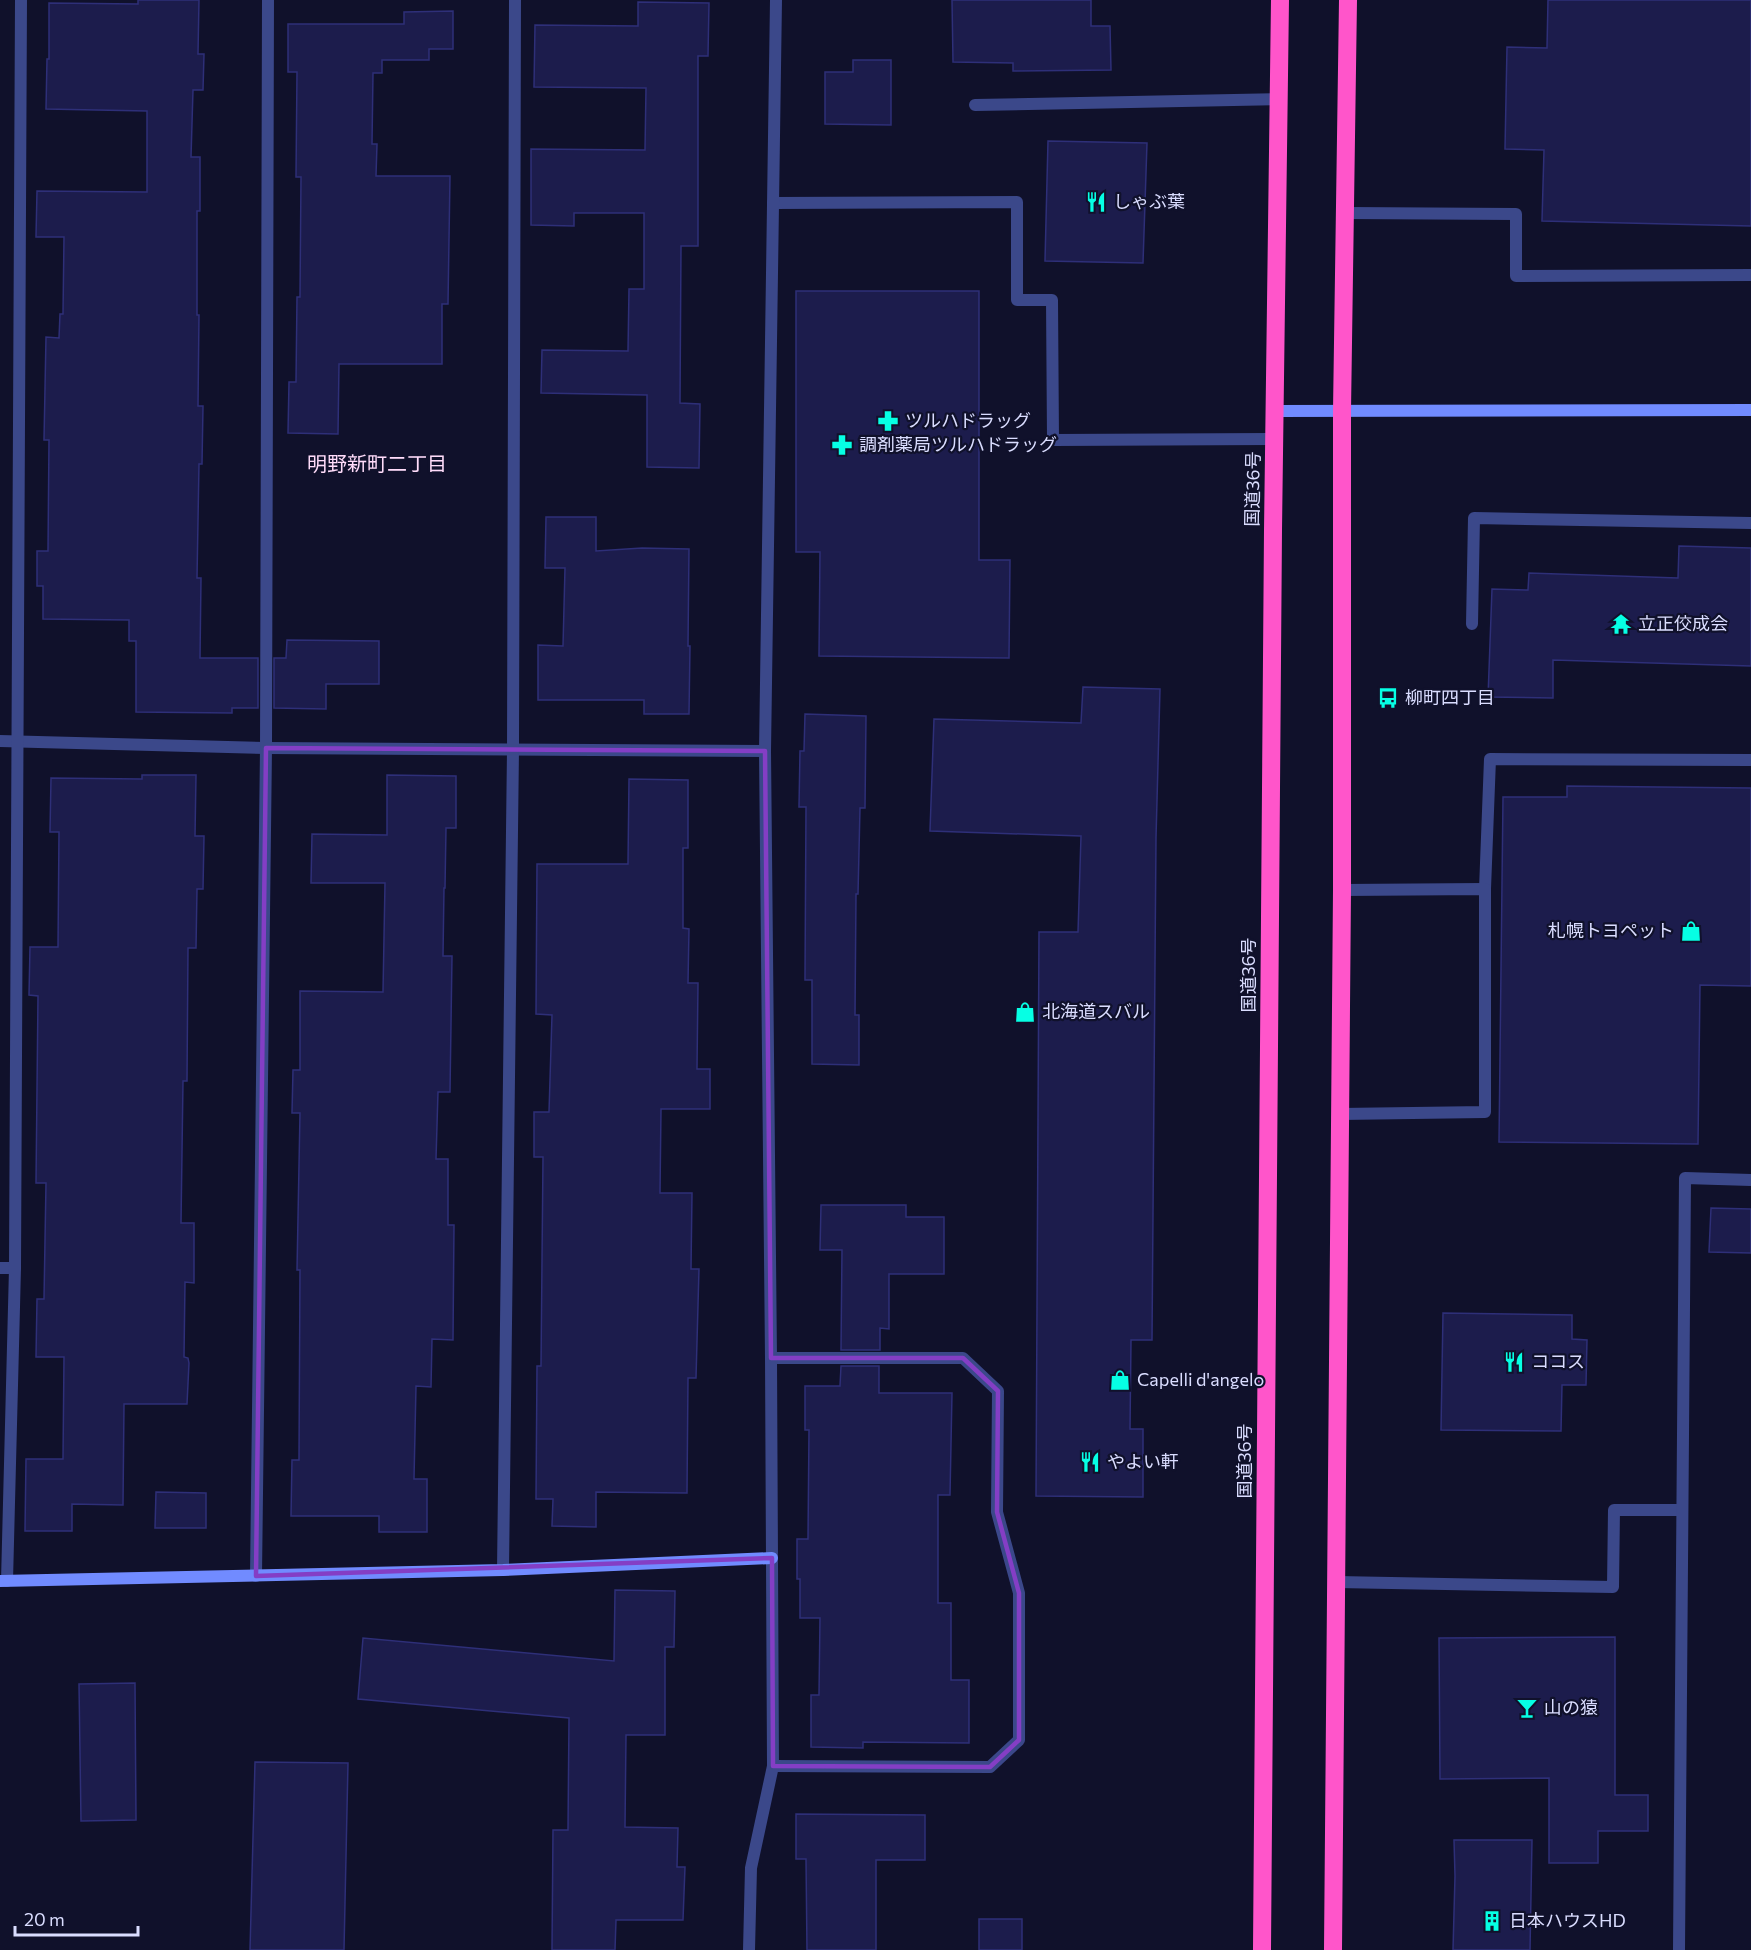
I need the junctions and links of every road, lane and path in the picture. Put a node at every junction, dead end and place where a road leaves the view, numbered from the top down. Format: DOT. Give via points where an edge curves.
graph roads {
  1 [pos="21,0"];
  2 [pos="268,0"];
  3 [pos="514,0"];
  4 [pos="776,0"];
  5 [pos="1280,0"];
  6 [pos="1348,0"];
  7 [pos="1279,99"];
  8 [pos="975,105"];
  9 [pos="773,203"];
  10 [pos="1346,213"];
  11 [pos="1751,275"];
  12 [pos="1751,410"];
  13 [pos="1275,411"];
  14 [pos="1342,411"];
  15 [pos="1275,439"];
  16 [pos="1751,523"];
  17 [pos="1472,624"];
  18 [pos="0,741"];
  19 [pos="17,741"];
  20 [pos="266,748"];
  21 [pos="513,750"];
  22 [pos="765,751"];
  23 [pos="1751,760"];
  24 [pos="1485,889"];
  25 [pos="1342,890"];
  26 [pos="1340,1114"];
  27 [pos="1751,1180"];
  28 [pos="0,1268"];
  29 [pos="15,1268"];
  30 [pos="771,1358"];
  31 [pos="1683,1510"];
  32 [pos="772,1558"];
  33 [pos="503,1570"];
  34 [pos="256,1576"];
  35 [pos="3,1581"];
  36 [pos="1337,1582"];
  37 [pos="773,1766"];
  38 [pos="749,1950"];
  39 [pos="1262,1950"];
  40 [pos="1333,1950"];
  41 [pos="1679,1950"];
  1 -- 19 [label="street"];
  2 -- 20 [label="street"];
  3 -- 21 [label="street"];
  4 -- 9 [label="street"];
  5 -- 7 [label="highway, 国道36号"];
  6 -- 10 [label="highway"];
  7 -- 8 [label="street"];
  7 -- 13 [label="highway, 国道36号"];
  9 -- 15 [label="street" via="1017,202 1017,300 1052,300 1053,440"];
  9 -- 22 [label="street"];
  10 -- 11 [label="street" via="1516,214 1516,276"];
  10 -- 14 [label="highway"];
  12 -- 14 [label="street"];
  13 -- 14 [label="street"];
  13 -- 15 [label="highway, 国道36号"];
  14 -- 25 [label="highway"];
  15 -- 39 [label="highway, 国道36号"];
  16 -- 17 [label="street" via="1474,518"];
  18 -- 19 [label="street"];
  19 -- 20 [label="street"];
  19 -- 29 [label="street"];
  20 -- 21 [label="street"];
  20 -- 34 [label="street"];
  21 -- 22 [label="street"];
  21 -- 33 [label="street"];
  22 -- 30 [label="street"];
  23 -- 24 [label="street" via="1490,759"];
  24 -- 25 [label="street"];
  24 -- 26 [label="street" via="1485,1112"];
  25 -- 26 [label="highway"];
  26 -- 36 [label="highway"];
  27 -- 31 [label="street" via="1685,1178"];
  28 -- 29 [label="street"];
  29 -- 35 [label="street"];
  30 -- 32 [label="street"];
  30 -- 37 [label="street" via="963,1358 998,1391 997,1512 1019,1593 1019,1740 990,1767"];
  31 -- 36 [label="street" via="1614,1510 1613,1587"];
  31 -- 41 [label="street"];
  32 -- 33 [label="street"];
  32 -- 37 [label="street"];
  33 -- 34 [label="street"];
  34 -- 35 [label="street"];
  36 -- 40 [label="highway"];
  37 -- 38 [label="street" via="751,1868"];
}
